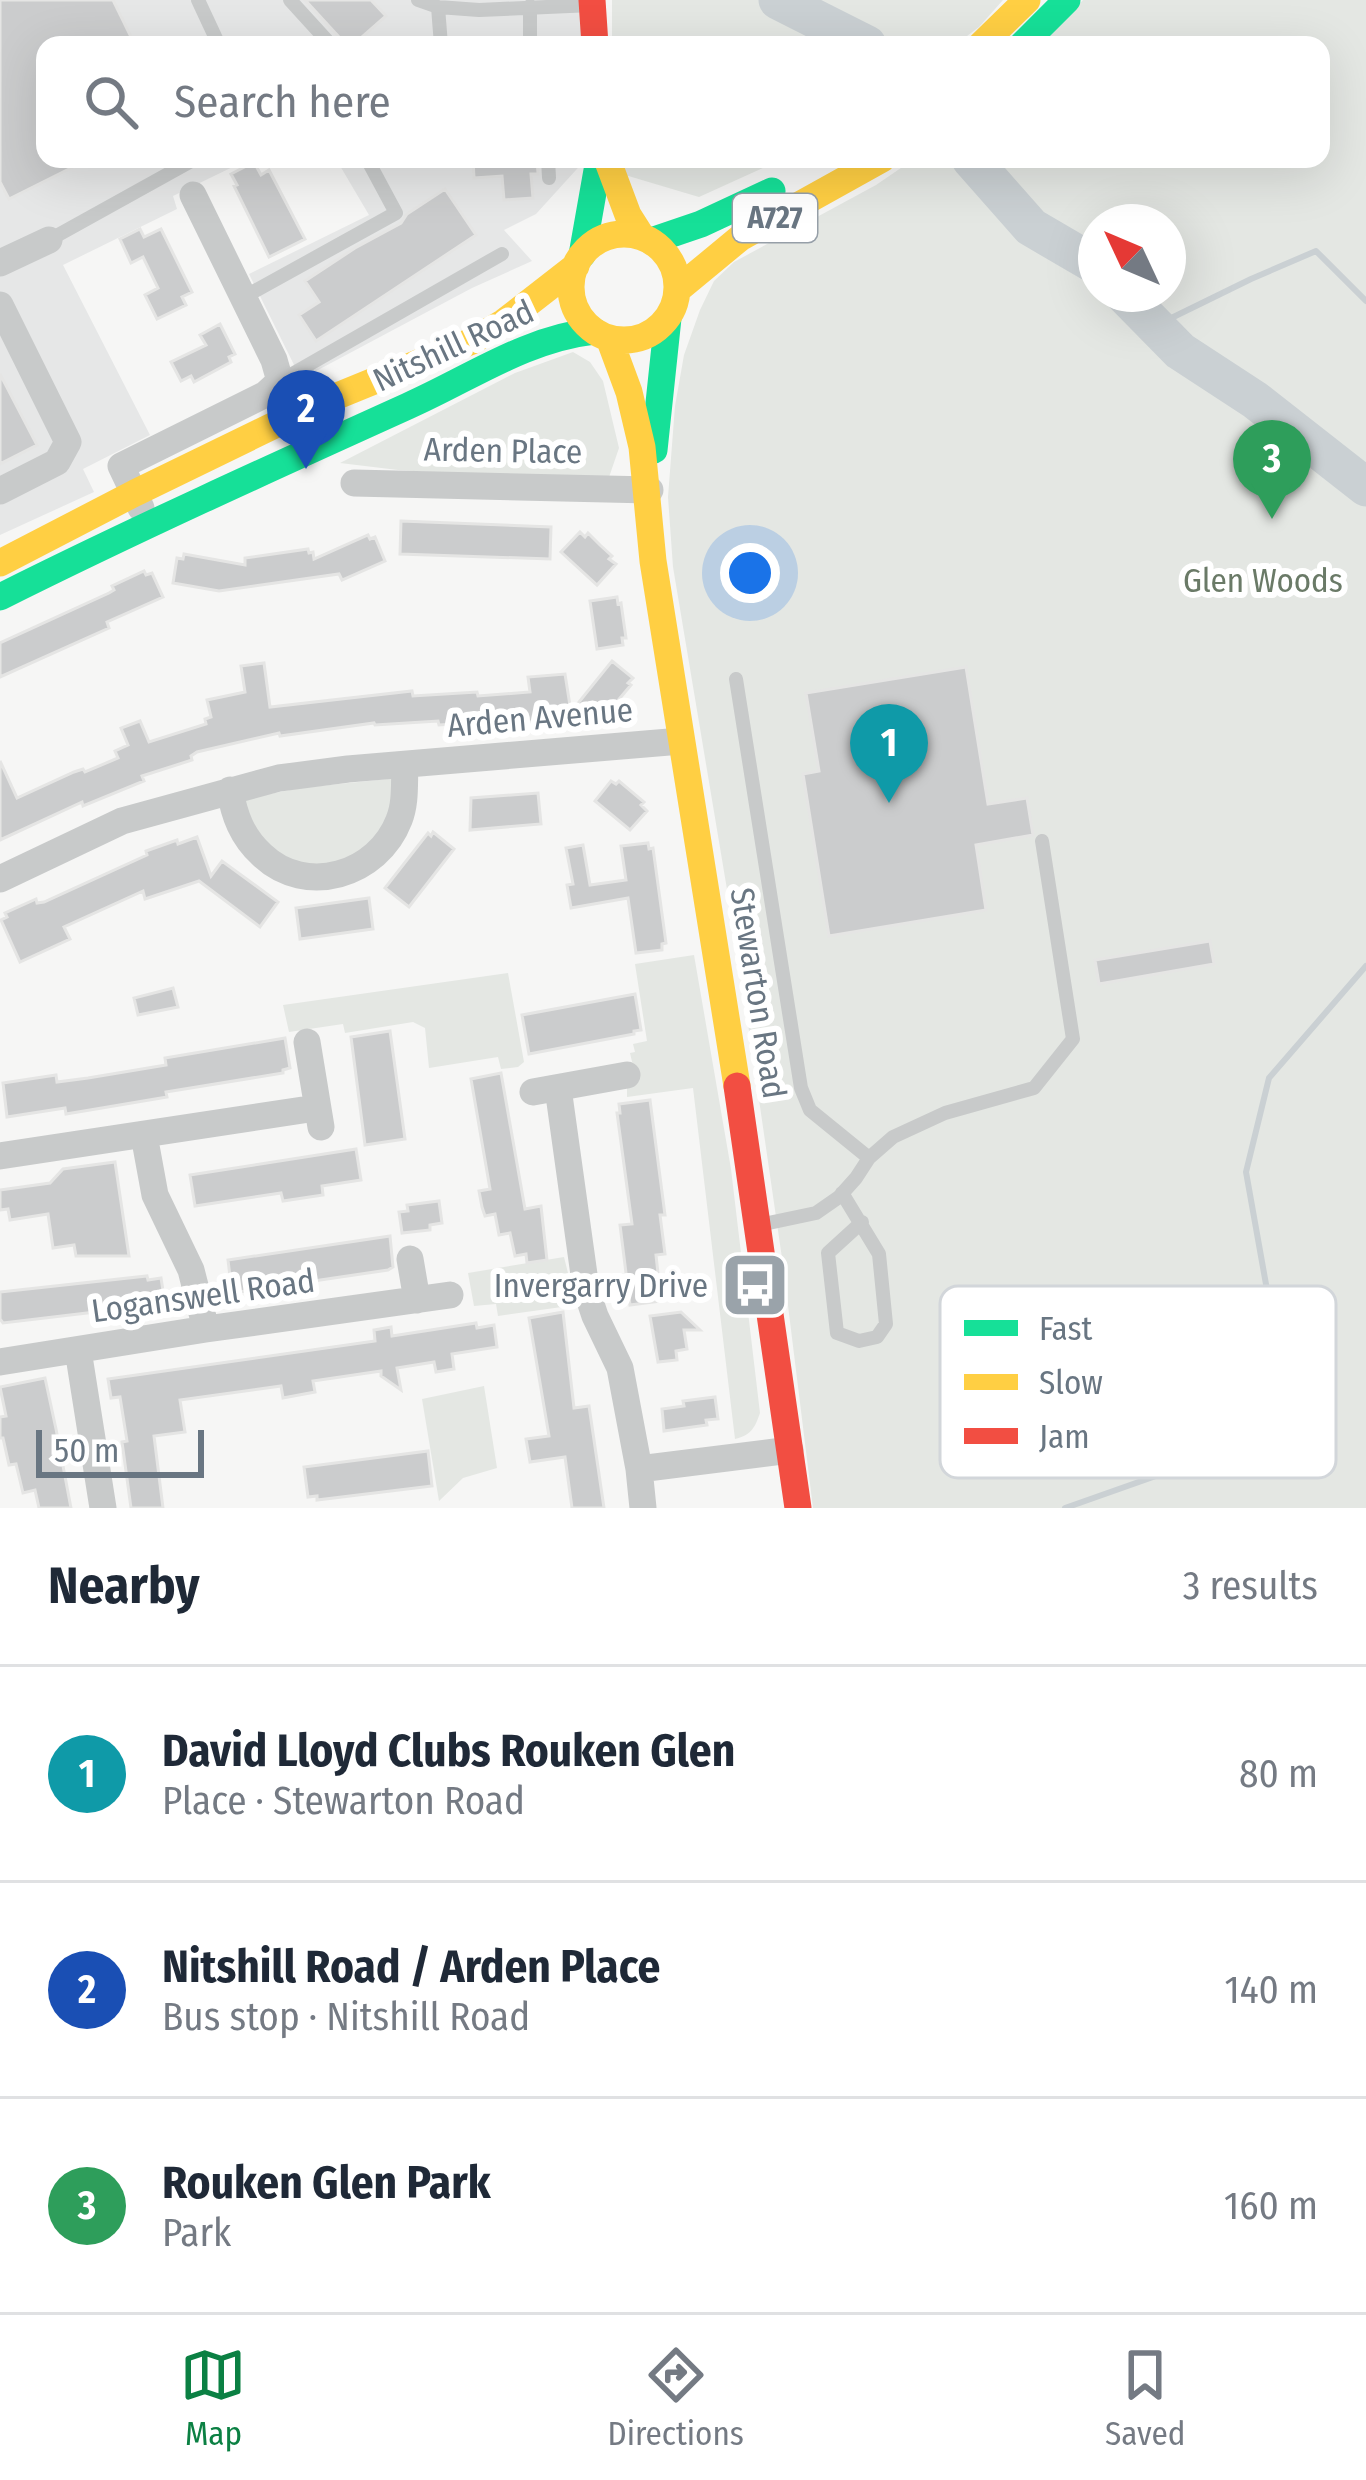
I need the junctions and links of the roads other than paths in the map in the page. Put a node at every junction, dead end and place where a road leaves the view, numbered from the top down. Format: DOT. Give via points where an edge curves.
graph roads {
  1 [pos="198,0"];
  2 [pos="290,0"];
  3 [pos="418,0"];
  4 [pos="1028,0"];
  5 [pos="1066,0"];
  6 [pos="592,2"];
  7 [pos="530,6"];
  8 [pos="438,7"];
  9 [pos="215,36"];
  10 [pos="323,36"];
  11 [pos="440,36"];
  12 [pos="530,36"];
  13 [pos="594,36"];
  14 [pos="990,36"];
  15 [pos="1031,36"];
  16 [pos="179,168"];
  17 [pos="372,168"];
  18 [pos="548,168"];
  19 [pos="601,168"];
  20 [pos="607,168"];
  21 [pos="815,168"];
  22 [pos="866,168"];
  23 [pos="549,178"];
  24 [pos="193,195"];
  25 [pos="646,239"];
  26 [pos="49,240"];
  27 [pos="502,254"];
  28 [pos="579,261"];
  29 [pos="0,263"];
  30 [pos="677,290"];
  31 [pos="244,296"];
  32 [pos="0,305"];
  33 [pos="668,318"];
  34 [pos="602,335"];
  35 [pos="280,381"];
  36 [pos="354,483"];
  37 [pos="650,490"];
  38 [pos="0,491"];
  39 [pos="135,493"];
  40 [pos="148,523"];
  41 [pos="0,562"];
  42 [pos="0,597"];
  43 [pos="736,679"];
  44 [pos="681,741"];
  45 [pos="405,765"];
  46 [pos="230,790"];
  47 [pos="1042,842"];
  48 [pos="0,879"];
  49 [pos="307,1042"];
  50 [pos="627,1076"];
  51 [pos="144,1135"];
  52 [pos="0,1156"];
  53 [pos="869,1158"];
  54 [pos="842,1193"];
  55 [pos="862,1222"];
  56 [pos="760,1225"];
  57 [pos="410,1259"];
  58 [pos="450,1295"];
  59 [pos="417,1300"];
  60 [pos="206,1329"];
  61 [pos="78,1350"];
  62 [pos="0,1362"];
  63 [pos="790,1450"];
  64 [pos="638,1469"];
  65 [pos="103,1508"];
  66 [pos="643,1508"];
  67 [pos="798,1508"];
  1 -- 9 [label="lane"];
  2 -- 10 [label="lane"];
  3 -- 8 [label="lane"];
  4 -- 14 [label="main road"];
  5 -- 15 [label="main road"];
  6 -- 7 [label="lane"];
  6 -- 13 [label="main road"];
  7 -- 8 [label="lane"];
  7 -- 12 [label="lane"];
  8 -- 11 [label="lane"];
  16 -- 26 [label="lane"];
  17 -- 31 [label="lane" via="396,213"];
  18 -- 23 [label="lane"];
  19 -- 28 [label="main road"];
  20 -- 25 [label="main road"];
  21 -- 25 [label="main road, A727" via="718,217"];
  22 -- 30 [label="main road, A727" via="740,238"];
  24 -- 31 [label="street"];
  25 -- 28 [label="main road" via="609,237"];
  25 -- 30 [label="main road" via="665,253"];
  26 -- 29 [label="street"];
  27 -- 35 [label="lane"];
  28 -- 34 [label="main road" via="576,310"];
  28 -- 39 [label="main road, Nitshill Road" via="472,340"];
  30 -- 33 [label="main road"];
  31 -- 35 [label="street"];
  32 -- 38 [label="street" via="68,442 57,462"];
  33 -- 34 [label="main road" via="641,338"];
  33 -- 37 [label="main road, Stewarton Road"];
  34 -- 37 [label="main road, Stewarton Road" via="632,398"];
  34 -- 40 [label="main road, Nitshill Road" via="561,335 529,346"];
  35 -- 39 [label="street" via="122,466"];
  36 -- 37 [label="street, Arden Place"];
  37 -- 44 [label="main road, Stewarton Road"];
  39 -- 40 [label="street"];
  39 -- 41 [label="main road, Nitshill Road"];
  40 -- 42 [label="main road, Nitshill Road"];
  43 -- 53 [label="lane" via="801,1088 810,1109"];
  44 -- 45 [label="street, Arden Avenue"];
  44 -- 56 [label="main road, Stewarton Road"];
  45 -- 46 [label="street, Arden Avenue"];
  45 -- 46 [label="street, Arden Avenue" via="394,832 356,869 326,877 288,872 260,854 240,828"];
  46 -- 48 [label="street, Arden Avenue" via="122,820"];
  47 -- 53 [label="lane" via="1073,1039 1034,1088 945,1113"];
  49 -- 51 [label="street" via="319,1118"];
  50 -- 64 [label="street" via="546,1090 586,1288 620,1368"];
  51 -- 52 [label="street"];
  51 -- 60 [label="street" via="155,1195 191,1270"];
  53 -- 54 [label="lane"];
  54 -- 55 [label="lane"];
  54 -- 56 [label="lane" via="816,1213"];
  55 -- 55 [label="lane" via="879,1254 886,1324 860,1341 837,1333 828,1252"];
  56 -- 63 [label="main road, Stewarton Road"];
  57 -- 59 [label="street"];
  58 -- 59 [label="street, Loganswell Road"];
  59 -- 60 [label="street, Loganswell Road"];
  60 -- 61 [label="street, Loganswell Road"];
  61 -- 62 [label="street, Loganswell Road"];
  61 -- 65 [label="street"];
  63 -- 64 [label="street"];
  63 -- 67 [label="main road, Stewarton Road"];
  64 -- 66 [label="street"];
}
